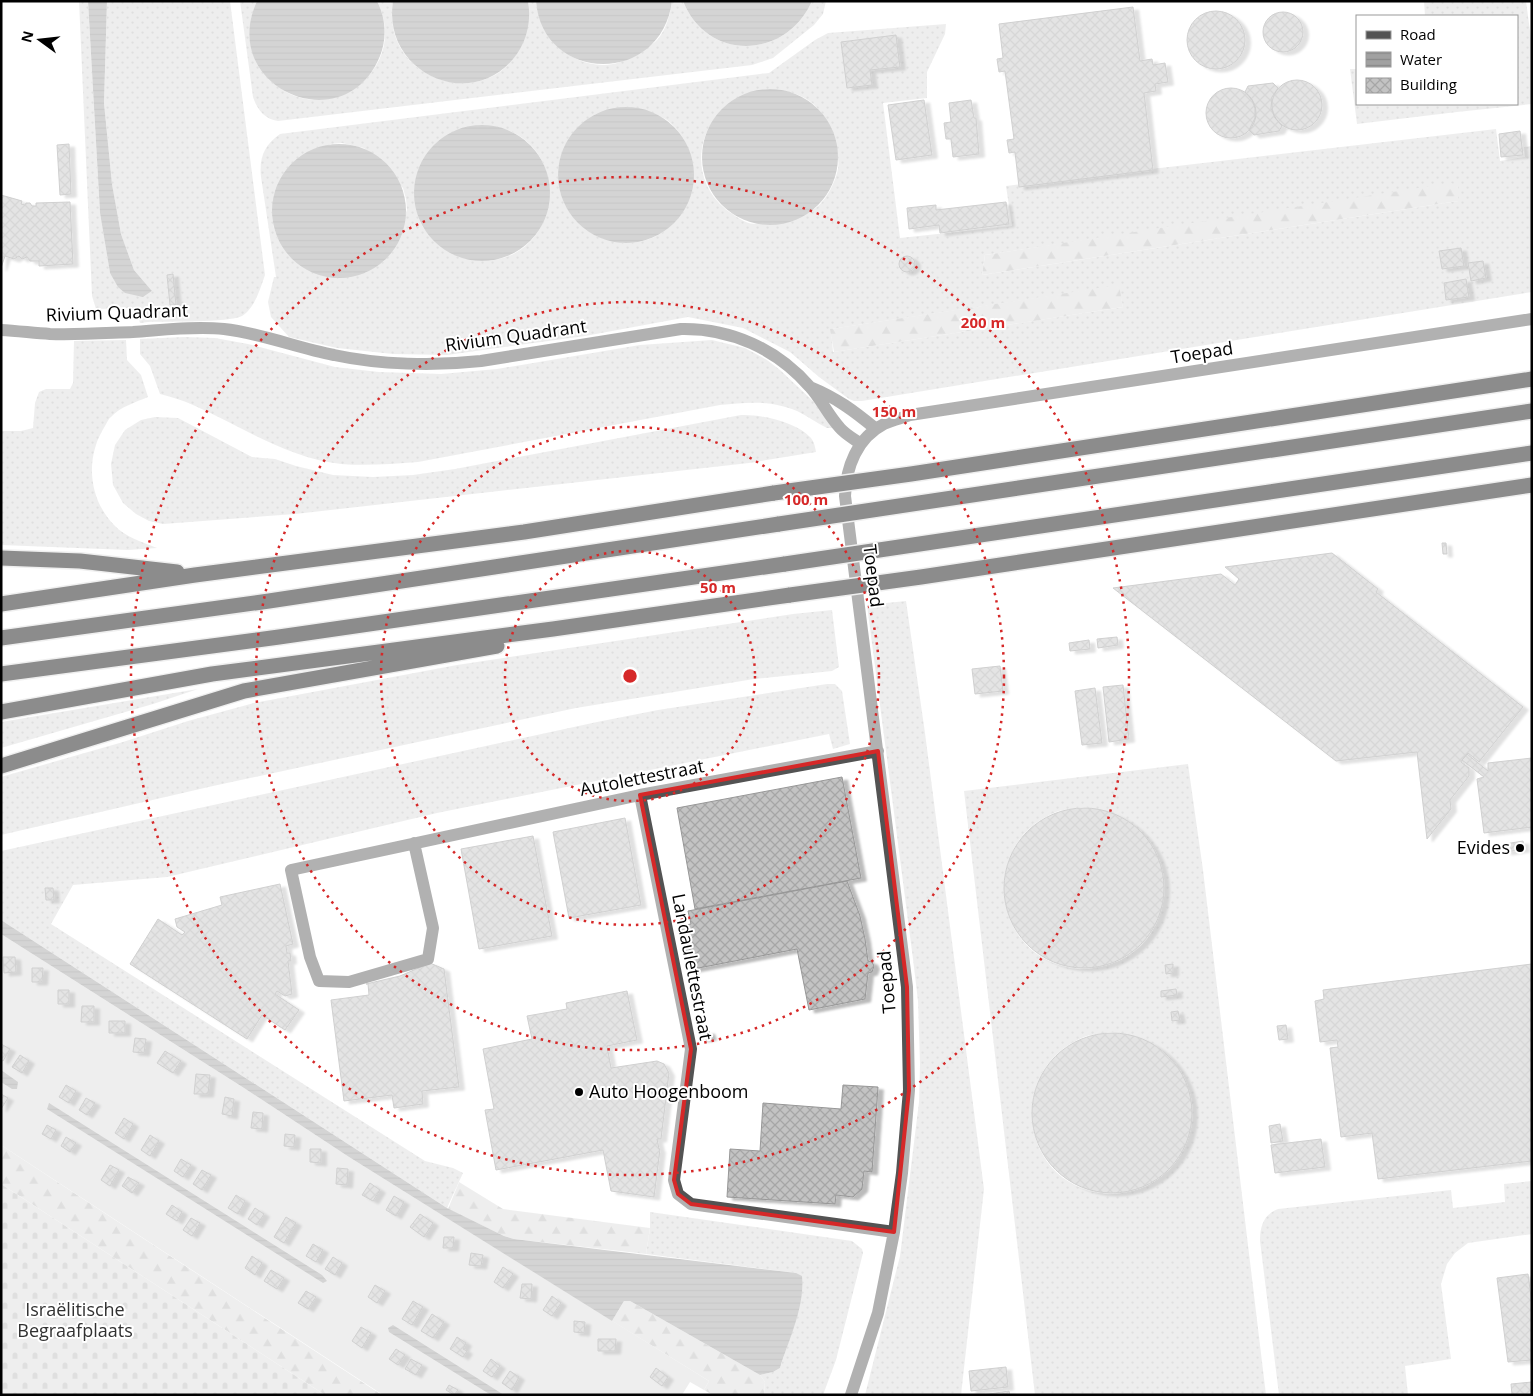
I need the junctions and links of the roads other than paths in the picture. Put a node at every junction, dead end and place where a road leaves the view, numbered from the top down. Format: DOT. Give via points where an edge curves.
graph roads {
  1 [pos="1532,319"];
  2 [pos="1,330"];
  3 [pos="1532,379"];
  4 [pos="810,386"];
  5 [pos="1532,411"];
  6 [pos="876,429"];
  7 [pos="861,444"];
  8 [pos="1532,454"];
  9 [pos="1532,485"];
  10 [pos="1,558"];
  11 [pos="196,575"];
  12 [pos="1,604"];
  13 [pos="553,628"];
  14 [pos="1,638"];
  15 [pos="1,674"];
  16 [pos="1,712"];
  17 [pos="878,751"];
  18 [pos="1,766"];
  19 [pos="640,795"];
  20 [pos="414,843"];
  21 [pos="894,1232"];
  22 [pos="851,1395"];
  1 -- 6 [label="street, Toepad" via="910,416"];
  2 -- 4 [label="street, Rivium Quadrant" via="52,334 224,329 350,358 459,364 696,328 726,333 766,349"];
  3 -- 11 [label="highway, bridge" via="524,532"];
  4 -- 6 [label="street, Rivium Quadrant" via="831,395"];
  4 -- 7 [label="street, Rivium Quadrant" via="840,428"];
  5 -- 14 [label="highway, bridge"];
  6 -- 7 [label="street, Toepad"];
  7 -- 17 [label="street, Toepad" via="853,456 845,496"];
  8 -- 15 [label="highway, bridge" via="917,546"];
  9 -- 13 [label="highway, bridge" via="921,577"];
  10 -- 11 [label="highway" via="80,561"];
  11 -- 12 [label="highway"];
  13 -- 16 [label="highway" via="212,674"];
  13 -- 18 [label="highway" via="514,643 244,691"];
  17 -- 19 [label="street, Autolettestraat"];
  17 -- 21 [label="street, Toepad" via="906,987 909,1090"];
  19 -- 20 [label="street, Autolettestraat"];
  19 -- 21 [label="street, Landaulettestraat" via="691,1049 674,1180 678,1194 691,1204"];
  20 -- 20 [label="street, Autolettestraat" via="291,870 310,957 319,981 349,982 428,959 432,928"];
  21 -- 22 [label="street, Toepad" via="878,1313"];
}
